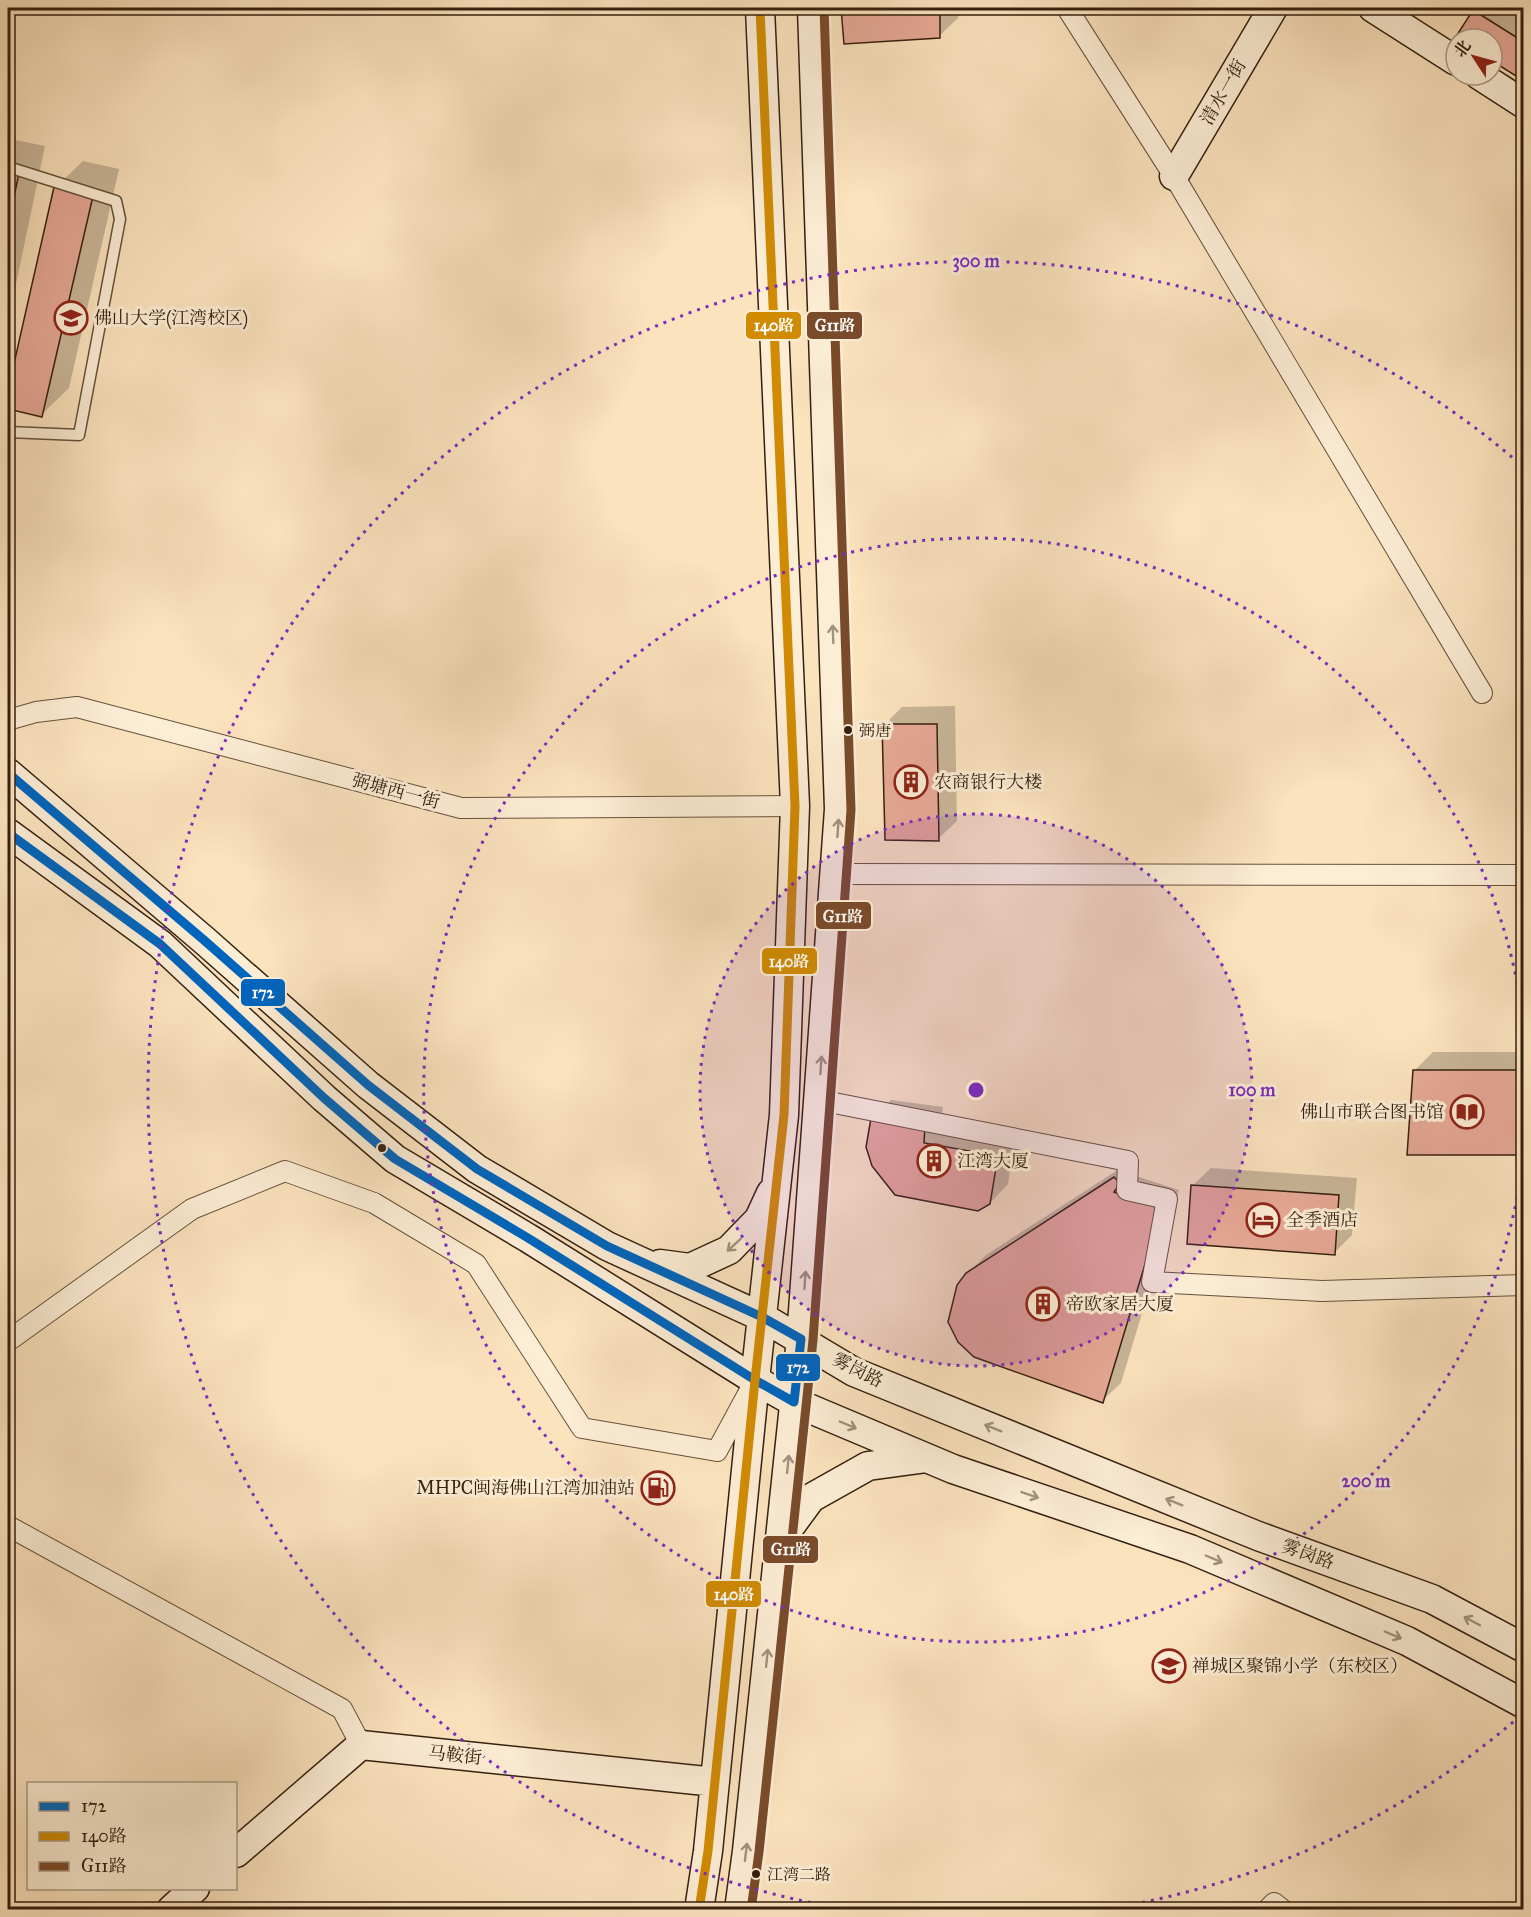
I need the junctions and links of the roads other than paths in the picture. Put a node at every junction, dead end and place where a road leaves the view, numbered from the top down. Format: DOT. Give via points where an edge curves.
graph roads {
  1 [pos="760,8"];
  2 [pos="812,8"];
  3 [pos="1067,8"];
  4 [pos="1273,8"];
  5 [pos="1373,8"];
  6 [pos="1444,53"];
  7 [pos="1498,87"];
  8 [pos="1524,104"];
  9 [pos="8,167"];
  10 [pos="1174,177"];
  11 [pos="8,432"];
  12 [pos="1482,693"];
  13 [pos="8,720"];
  14 [pos="8,773"];
  15 [pos="795,806"];
  16 [pos="8,833"];
  17 [pos="835,874"];
  18 [pos="1524,875"];
  19 [pos="819,1100"];
  20 [pos="777,1180"];
  21 [pos="642,1262"];
  22 [pos="1524,1285"];
  23 [pos="762,1317"];
  24 [pos="801,1339"];
  25 [pos="8,1341"];
  26 [pos="755,1380"];
  27 [pos="794,1402"];
  28 [pos="927,1458"];
  29 [pos="8,1526"];
  30 [pos="779,1541"];
  31 [pos="1524,1648"];
  32 [pos="1524,1704"];
  33 [pos="361,1745"];
  34 [pos="715,1782"];
  35 [pos="237,1852"];
  36 [pos="193,1890"];
  37 [pos="171,1910"];
  38 [pos="699,1910"];
  39 [pos="739,1910"];
  40 [pos="1267,1910"];
  41 [pos="1283,1910"];
  1 -- 15 [label="main road"];
  17 -- 2 [label="main road, one-way" via="839,808"];
  3 -- 10 [label="street"];
  4 -- 10 [label="main road, 清水一街"];
  5 -- 6 [label="main road"];
  7 -- 8 [label="main road"];
  9 -- 11 [label="lane" via="116,201 120,219 79,435"];
  10 -- 12 [label="street"];
  13 -- 15 [label="street, 弼塘西一街" via="77,707 461,808"];
  14 -- 21 [label="main road, 雾岗路" via="368,1085 477,1169 607,1246"];
  15 -- 20 [label="main road" via="784,1115"];
  16 -- 26 [label="main road" via="160,944 395,1159"];
  17 -- 18 [label="street"];
  19 -- 17 [label="main road, one-way"];
  19 -- 22 [label="street" via="1128,1161 1127,1190 1167,1199 1152,1282 1322,1291"];
  24 -- 19 [label="main road, one-way"];
  20 -- 21 [label="main road, one-way" via="759,1219 729,1250 690,1268"];
  20 -- 23 [label="main road"];
  21 -- 23 [label="main road, 雾岗路"];
  23 -- 24 [label="main road, 雾岗路"];
  23 -- 26 [label="main road"];
  24 -- 27 [label="main road"];
  31 -- 24 [label="main road, 雾岗路, one-way" via="1432,1599 1258,1536 854,1372"];
  25 -- 26 [label="street" via="192,1209 285,1171 374,1203 476,1264 582,1428 717,1451"];
  26 -- 27 [label="main road"];
  26 -- 34 [label="main road"];
  27 -- 28 [label="main road, one-way"];
  30 -- 27 [label="main road, one-way"];
  28 -- 30 [label="main road" via="868,1466 811,1498"];
  28 -- 32 [label="main road, one-way" via="1190,1549 1407,1641"];
  29 -- 33 [label="street" via="342,1709"];
  39 -- 30 [label="main road, one-way"];
  33 -- 34 [label="main road, 马鞍街"];
  33 -- 35 [label="main road"];
  34 -- 38 [label="main road"];
  36 -- 37 [label="main road"];
  40 -- 41 [label="street" via="1274,1903"];
}
